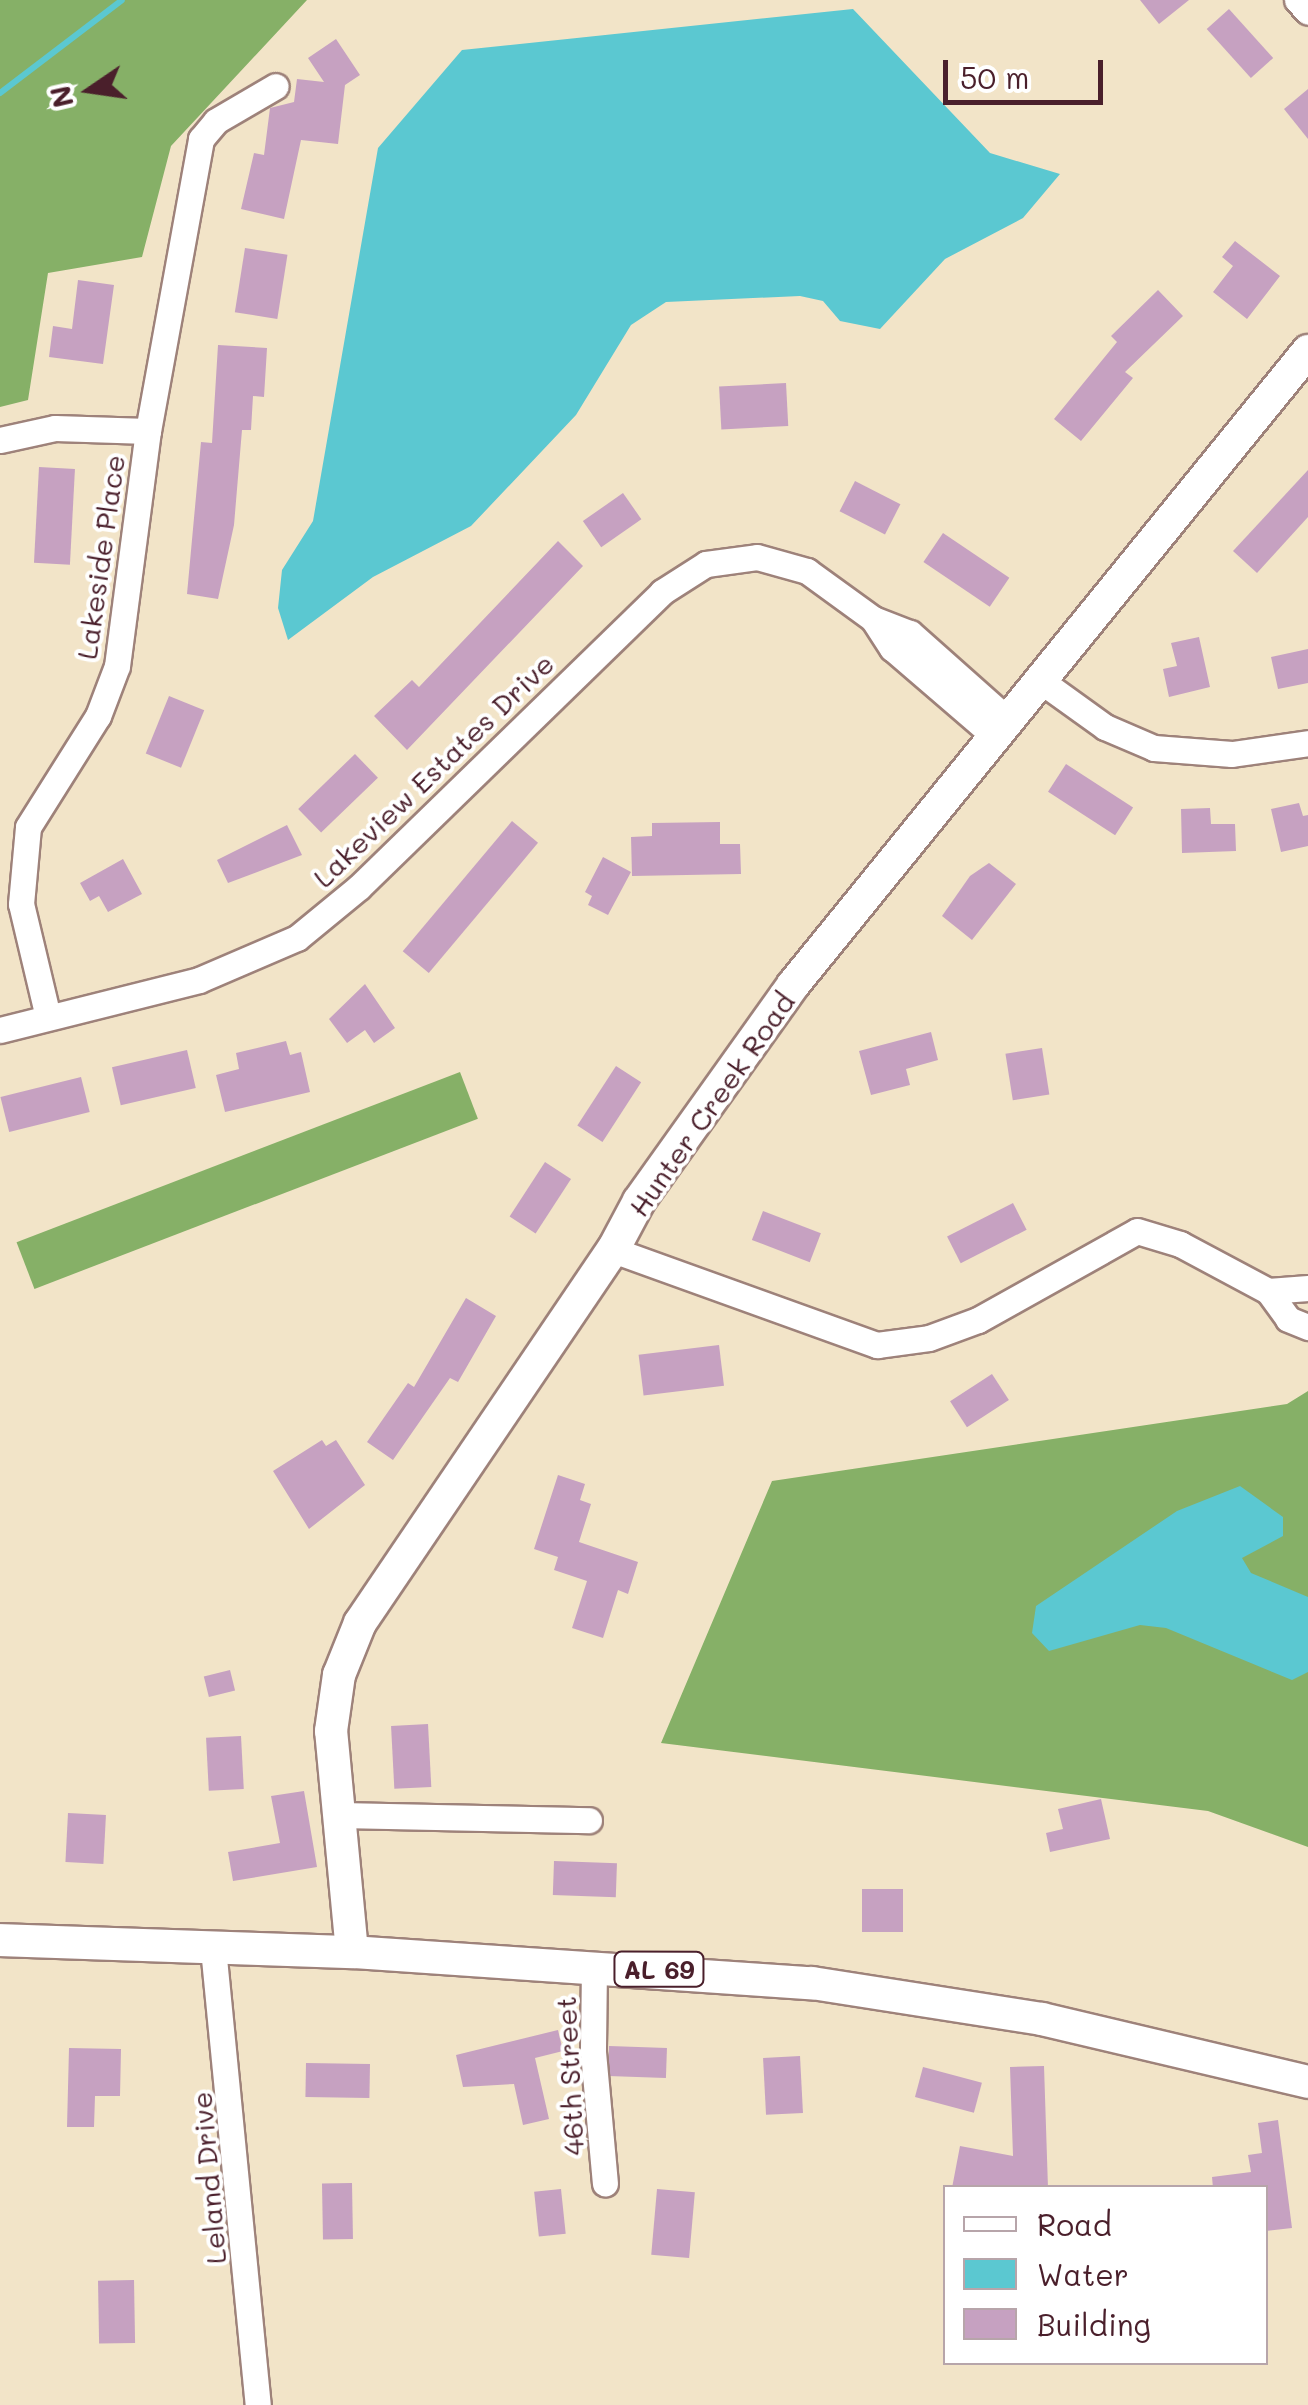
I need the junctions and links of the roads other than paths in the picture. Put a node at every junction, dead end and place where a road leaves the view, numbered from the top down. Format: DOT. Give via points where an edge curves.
graph roads {
  1 [pos="1297,0"];
  2 [pos="1308,12"];
  3 [pos="276,86"];
  4 [pos="1308,351"];
  5 [pos="148,431"];
  6 [pos="0,440"];
  7 [pos="1041,680"];
  8 [pos="1000,727"];
  9 [pos="1308,743"];
  10 [pos="48,1017"];
  11 [pos="0,1030"];
  12 [pos="614,1250"];
  13 [pos="1308,1288"];
  14 [pos="1268,1291"];
  15 [pos="1308,1327"];
  16 [pos="342,1815"];
  17 [pos="589,1820"];
  18 [pos="0,1940"];
  19 [pos="213,1948"];
  20 [pos="352,1952"];
  21 [pos="594,1966"];
  22 [pos="1308,2082"];
  23 [pos="605,2183"];
  24 [pos="258,2405"];
  1 -- 2 [label="street"];
  3 -- 5 [label="street, Lakeside Place" via="227,113 201,139"];
  4 -- 7 [label="main road, Hunter Creek Road"];
  5 -- 6 [label="street" via="56,428"];
  5 -- 10 [label="street, Lakeside Place" via="109,692 39,802 22,852 21,904"];
  7 -- 8 [label="main road, Hunter Creek Road"];
  7 -- 9 [label="street" via="1105,727 1154,748 1232,754"];
  8 -- 10 [label="street, Lakeview Estates Drive" via="892,648 873,618 830,585 782,562 731,557 706,564 662,592 297,938 200,980"];
  8 -- 12 [label="main road, Hunter Creek Road" via="782,1000 639,1201"];
  10 -- 11 [label="street, Lakeview Estates Drive"];
  12 -- 14 [label="street" via="877,1345 929,1338 978,1320 1138,1231 1180,1244"];
  12 -- 16 [label="main road, Hunter Creek Road" via="360,1623 334,1704"];
  13 -- 14 [label="street"];
  14 -- 15 [label="street" via="1288,1320"];
  16 -- 17 [label="street"];
  16 -- 20 [label="main road, Hunter Creek Road"];
  18 -- 19 [label="main road, AL 69"];
  19 -- 20 [label="main road, AL 69"];
  19 -- 24 [label="street, Leland Drive"];
  20 -- 21 [label="main road, AL 69"];
  21 -- 22 [label="main road, AL 69" via="812,1983 964,2006"];
  21 -- 23 [label="street, 46th Street" via="593,2052"];
}
